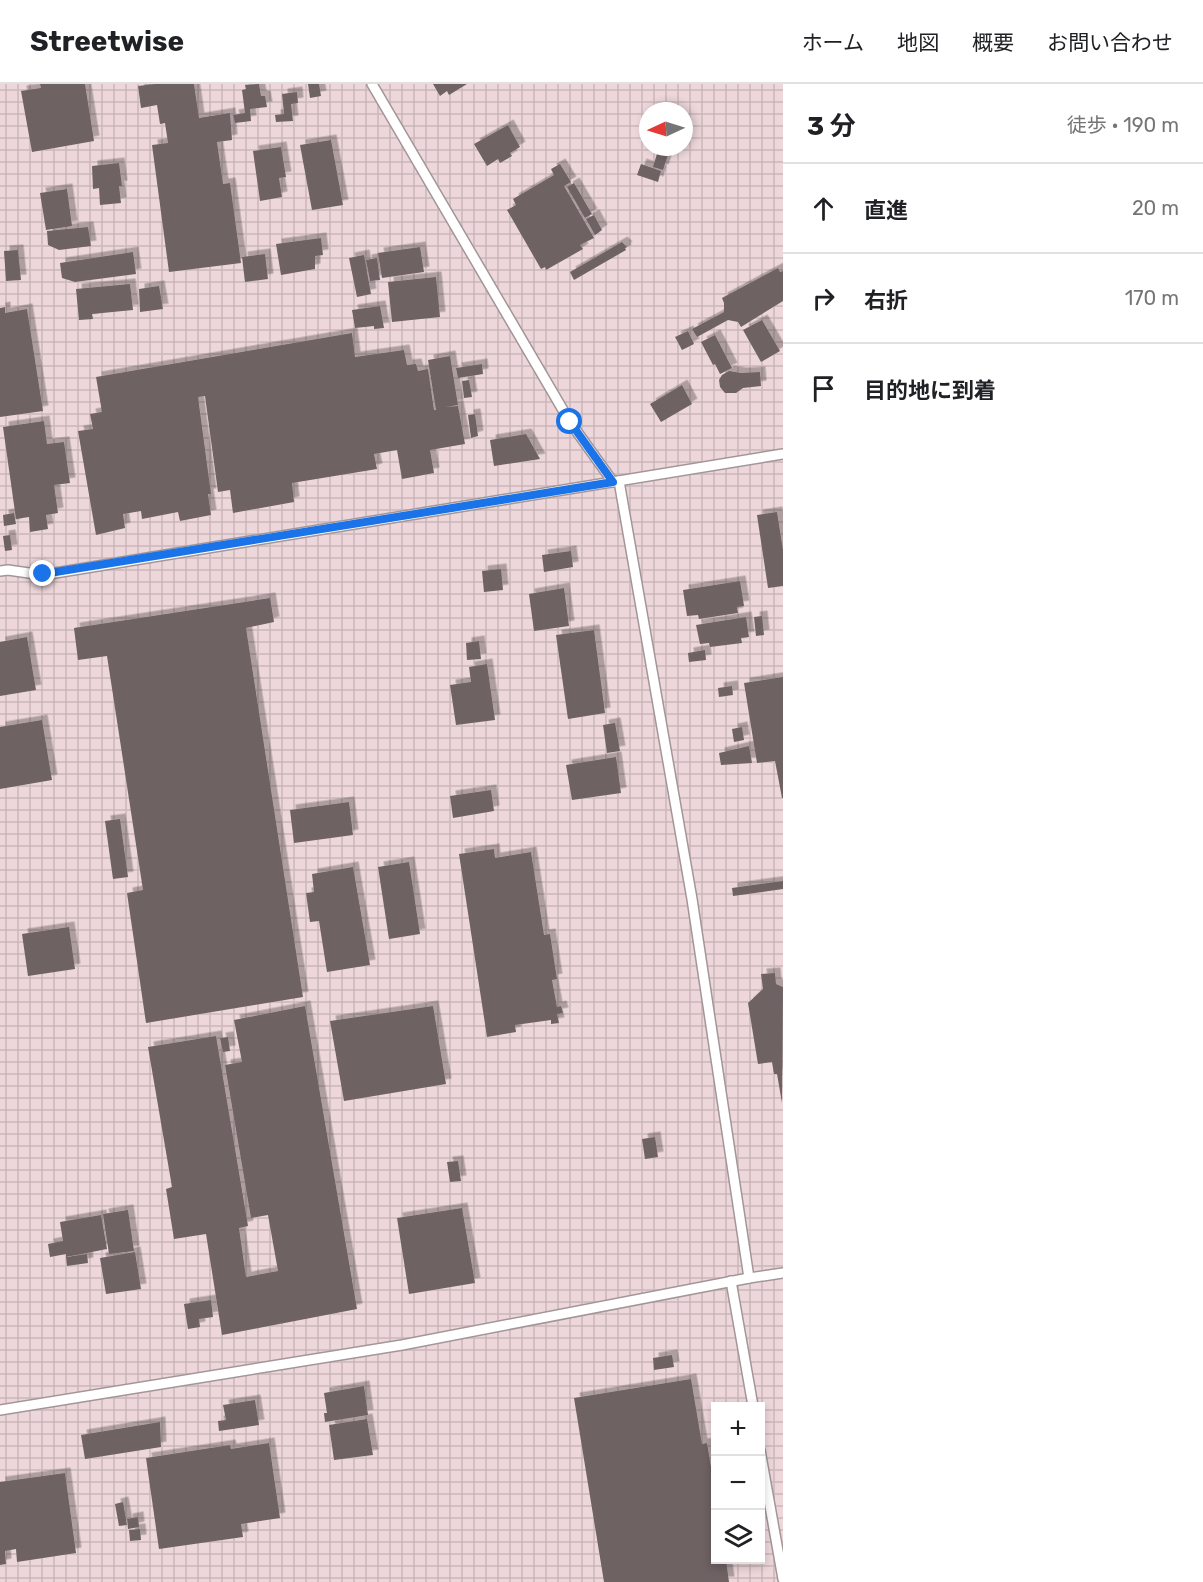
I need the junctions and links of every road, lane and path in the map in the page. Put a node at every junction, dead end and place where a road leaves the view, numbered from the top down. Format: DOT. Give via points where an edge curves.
graph roads {
  1 [pos="372,84"];
  2 [pos="783,454"];
  3 [pos="616,481"];
  4 [pos="0,571"];
  5 [pos="783,1273"];
  6 [pos="749,1278"];
  7 [pos="731,1281"];
  8 [pos="752,1402"];
  9 [pos="0,1410"];
  10 [pos="761,1456"];
  11 [pos="783,1579"];
  1 -- 3 [label="lane" via="570,422"];
  2 -- 3 [label="lane"];
  3 -- 4 [label="lane" via="43,574"];
  3 -- 6 [label="lane" via="692,899"];
  5 -- 6 [label="lane"];
  6 -- 7 [label="lane"];
  7 -- 8 [label="lane"];
  7 -- 9 [label="lane" via="402,1345"];
  10 -- 11 [label="lane"];
}
